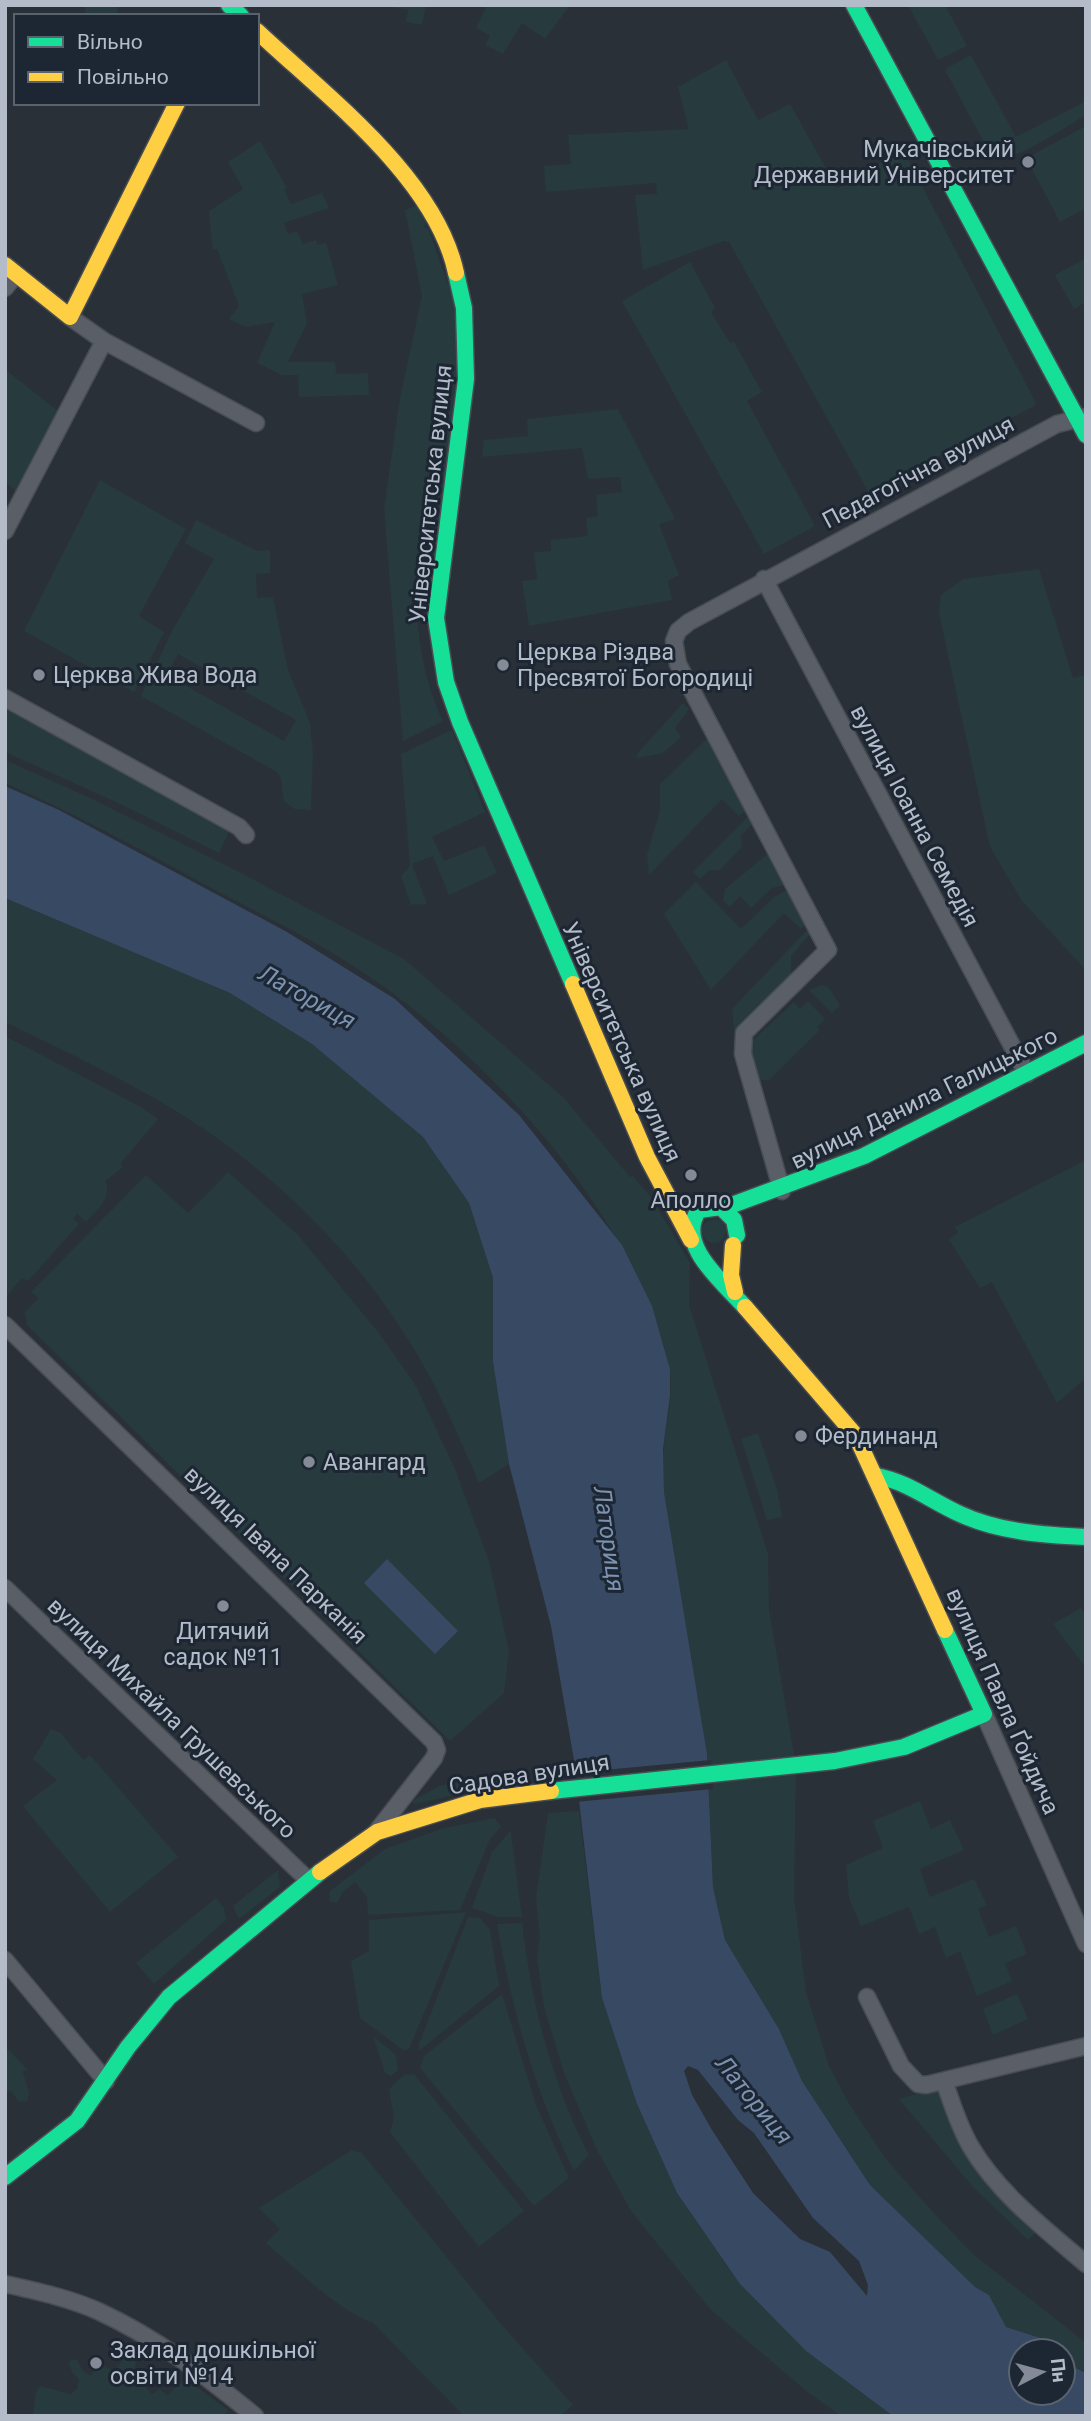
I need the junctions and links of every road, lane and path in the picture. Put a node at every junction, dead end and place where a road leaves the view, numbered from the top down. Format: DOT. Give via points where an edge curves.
graph roads {
  1 [pos="854,5"];
  2 [pos="259,33"];
  3 [pos="176,105"];
  4 [pos="11,270"];
  5 [pos="5,288"];
  6 [pos="70,317"];
  7 [pos="104,341"];
  8 [pos="256,423"];
  9 [pos="1083,424"];
  10 [pos="5,531"];
  11 [pos="769,577"];
  12 [pos="5,698"];
  13 [pos="246,835"];
  14 [pos="1086,1043"];
  15 [pos="1027,1074"];
  16 [pos="782,1191"];
  17 [pos="669,1202"];
  18 [pos="706,1207"];
  19 [pos="724,1208"];
  20 [pos="735,1240"];
  21 [pos="694,1244"];
  22 [pos="735,1292"];
  23 [pos="5,1325"];
  24 [pos="877,1476"];
  25 [pos="1086,1537"];
  26 [pos="5,1588"];
  27 [pos="984,1714"];
  28 [pos="377,1832"];
  29 [pos="308,1880"];
  30 [pos="1086,1944"];
  31 [pos="5,1960"];
  32 [pos="867,1997"];
  33 [pos="1086,2046"];
  34 [pos="106,2081"];
  35 [pos="944,2081"];
  36 [pos="5,2177"];
  37 [pos="1086,2264"];
  38 [pos="5,2284"];
  39 [pos="255,2416"];
  1 -- 9 [label="main road"];
  2 -- 17 [label="main road, Університетська вулиця" via="396,163 429,205 452,253 467,348 463,422 436,618 446,682 564,967"];
  3 -- 6 [label="main road"];
  4 -- 5 [label="street"];
  4 -- 6 [label="main road"];
  6 -- 7 [label="street"];
  7 -- 8 [label="street"];
  7 -- 10 [label="street"];
  9 -- 11 [label="street, Педагогічна вулиця" via="1057,424"];
  11 -- 15 [label="street, вулиця Іоанна Семедія"];
  11 -- 16 [label="street" via="689,622 674,640 678,664 828,950 744,1033 743,1054"];
  12 -- 13 [label="street"];
  14 -- 15 [label="main road, вулиця Данила Галицького"];
  15 -- 16 [label="main road, вулиця Данила Галицького" via="871,1153"];
  16 -- 19 [label="main road, вулиця Данила Галицького"];
  16 -- 20 [label="main road, вулиця Данила Галицького" via="746,1217"];
  17 -- 18 [label="main road"];
  17 -- 21 [label="main road, Університетська вулиця"];
  18 -- 19 [label="main road"];
  18 -- 21 [label="main road" via="693,1216 689,1232"];
  19 -- 20 [label="main road" via="735,1219"];
  20 -- 21 [label="main road" via="720,1254 704,1252"];
  20 -- 22 [label="main road" via="731,1275"];
  21 -- 22 [label="main road, Університетська вулиця"];
  22 -- 24 [label="main road, Університетська вулиця" via="856,1436"];
  23 -- 28 [label="street, вулиця Івана Парканія" via="427,1732 437,1749 434,1758"];
  24 -- 25 [label="main road" via="900,1480 985,1524"];
  24 -- 27 [label="main road, вулиця Павла Ґойдича"];
  26 -- 29 [label="street, вулиця Михайла Грушевського"];
  27 -- 28 [label="main road, Садова вулиця" via="904,1747 835,1761 480,1800"];
  27 -- 30 [label="street, вулиця Павла Ґойдича"];
  28 -- 29 [label="main road, Садова вулиця"];
  29 -- 34 [label="main road, Садова вулиця" via="169,1997"];
  31 -- 34 [label="street"];
  32 -- 35 [label="street" via="910,2078 926,2085"];
  33 -- 35 [label="street"];
  34 -- 36 [label="main road, Садова вулиця" via="77,2121"];
  35 -- 37 [label="street" via="962,2130 984,2167"];
  38 -- 39 [label="street" via="69,2301 123,2323 191,2365"];
}
